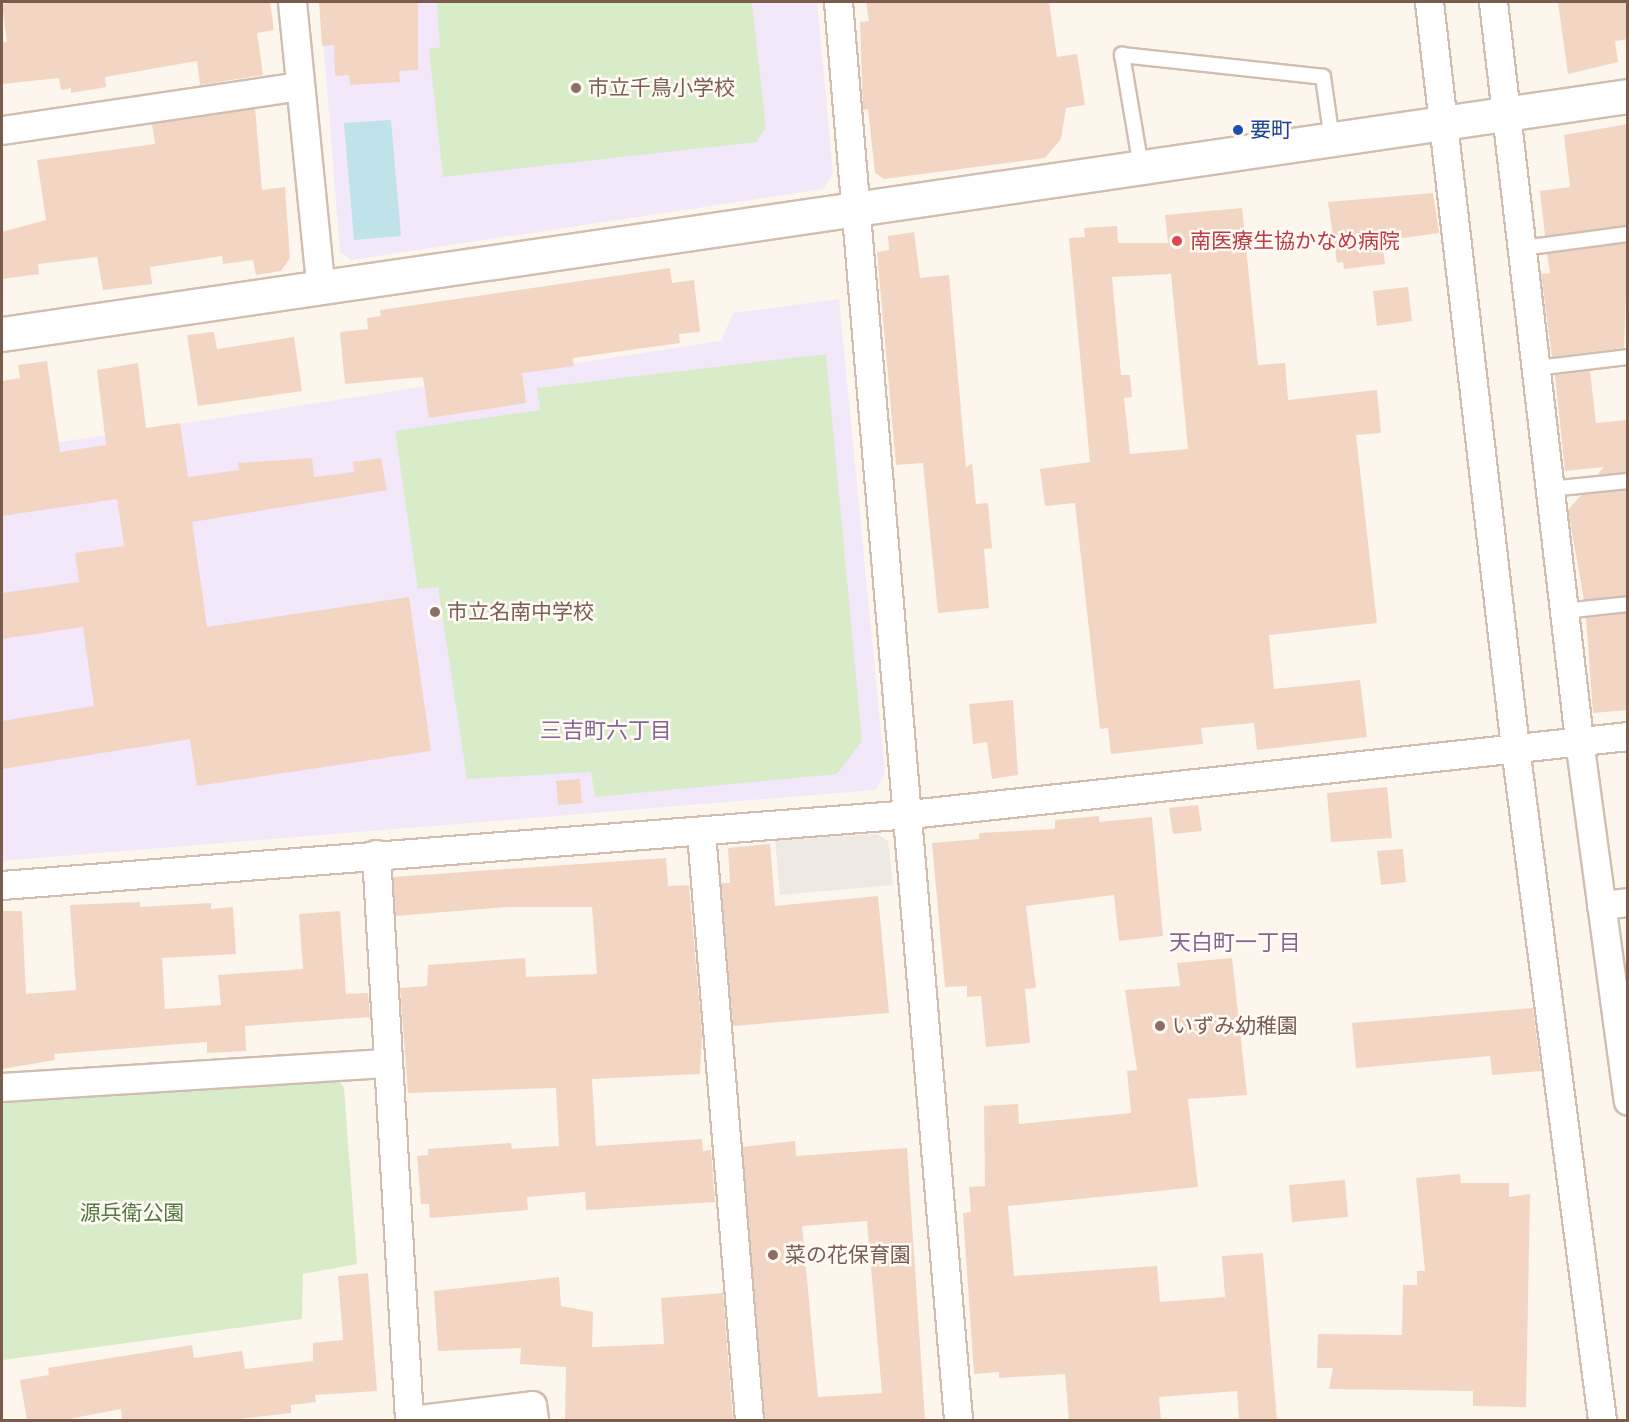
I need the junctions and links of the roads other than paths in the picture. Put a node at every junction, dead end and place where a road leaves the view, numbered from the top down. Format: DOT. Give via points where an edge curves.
graph roads {
  1 [pos="292,2"];
  2 [pos="838,2"];
  3 [pos="1429,2"];
  4 [pos="1493,2"];
  5 [pos="300,86"];
  6 [pos="1628,96"];
  7 [pos="1507,113"];
  8 [pos="1443,123"];
  9 [pos="2,130"];
  10 [pos="1332,140"];
  11 [pos="1142,169"];
  12 [pos="855,213"];
  13 [pos="1628,234"];
  14 [pos="1523,248"];
  15 [pos="320,284"];
  16 [pos="2,334"];
  17 [pos="1628,357"];
  18 [pos="1536,368"];
  19 [pos="1628,481"];
  20 [pos="1550,489"];
  21 [pos="1628,604"];
  22 [pos="1564,611"];
  23 [pos="1628,736"];
  24 [pos="1579,740"];
  25 [pos="1515,747"];
  26 [pos="910,814"];
  27 [pos="701,832"];
  28 [pos="376,854"];
  29 [pos="2,885"];
  30 [pos="1614,903"];
  31 [pos="1625,1059"];
  32 [pos="387,1063"];
  33 [pos="2,1087"];
  34 [pos="1628,1101"];
  35 [pos="411,1420"];
  36 [pos="534,1420"];
  37 [pos="749,1420"];
  38 [pos="958,1420"];
  39 [pos="1602,1420"];
  1 -- 5 [label="street"];
  2 -- 12 [label="street"];
  3 -- 8 [label="street"];
  4 -- 7 [label="street"];
  5 -- 9 [label="street"];
  5 -- 15 [label="street"];
  6 -- 7 [label="street"];
  7 -- 8 [label="street"];
  7 -- 14 [label="street"];
  8 -- 10 [label="street"];
  8 -- 25 [label="street"];
  10 -- 11 [label="street"];
  10 -- 11 [label="lane" via="1323,77 1122,55"];
  11 -- 12 [label="street"];
  12 -- 15 [label="street"];
  12 -- 26 [label="street"];
  13 -- 14 [label="lane"];
  14 -- 18 [label="street"];
  15 -- 16 [label="street"];
  17 -- 18 [label="lane"];
  18 -- 20 [label="street"];
  19 -- 20 [label="lane"];
  20 -- 22 [label="street"];
  21 -- 22 [label="lane"];
  22 -- 24 [label="street"];
  23 -- 24 [label="street"];
  24 -- 25 [label="street"];
  24 -- 30 [label="street"];
  25 -- 26 [label="street"];
  25 -- 39 [label="street"];
  26 -- 27 [label="street"];
  26 -- 38 [label="street"];
  27 -- 28 [label="street"];
  27 -- 37 [label="street"];
  28 -- 29 [label="street"];
  28 -- 32 [label="street"];
  30 -- 31 [label="street"];
  31 -- 34 [label="street"];
  32 -- 33 [label="street"];
  32 -- 35 [label="street"];
  35 -- 36 [label="street" via="532,1405"];
}
